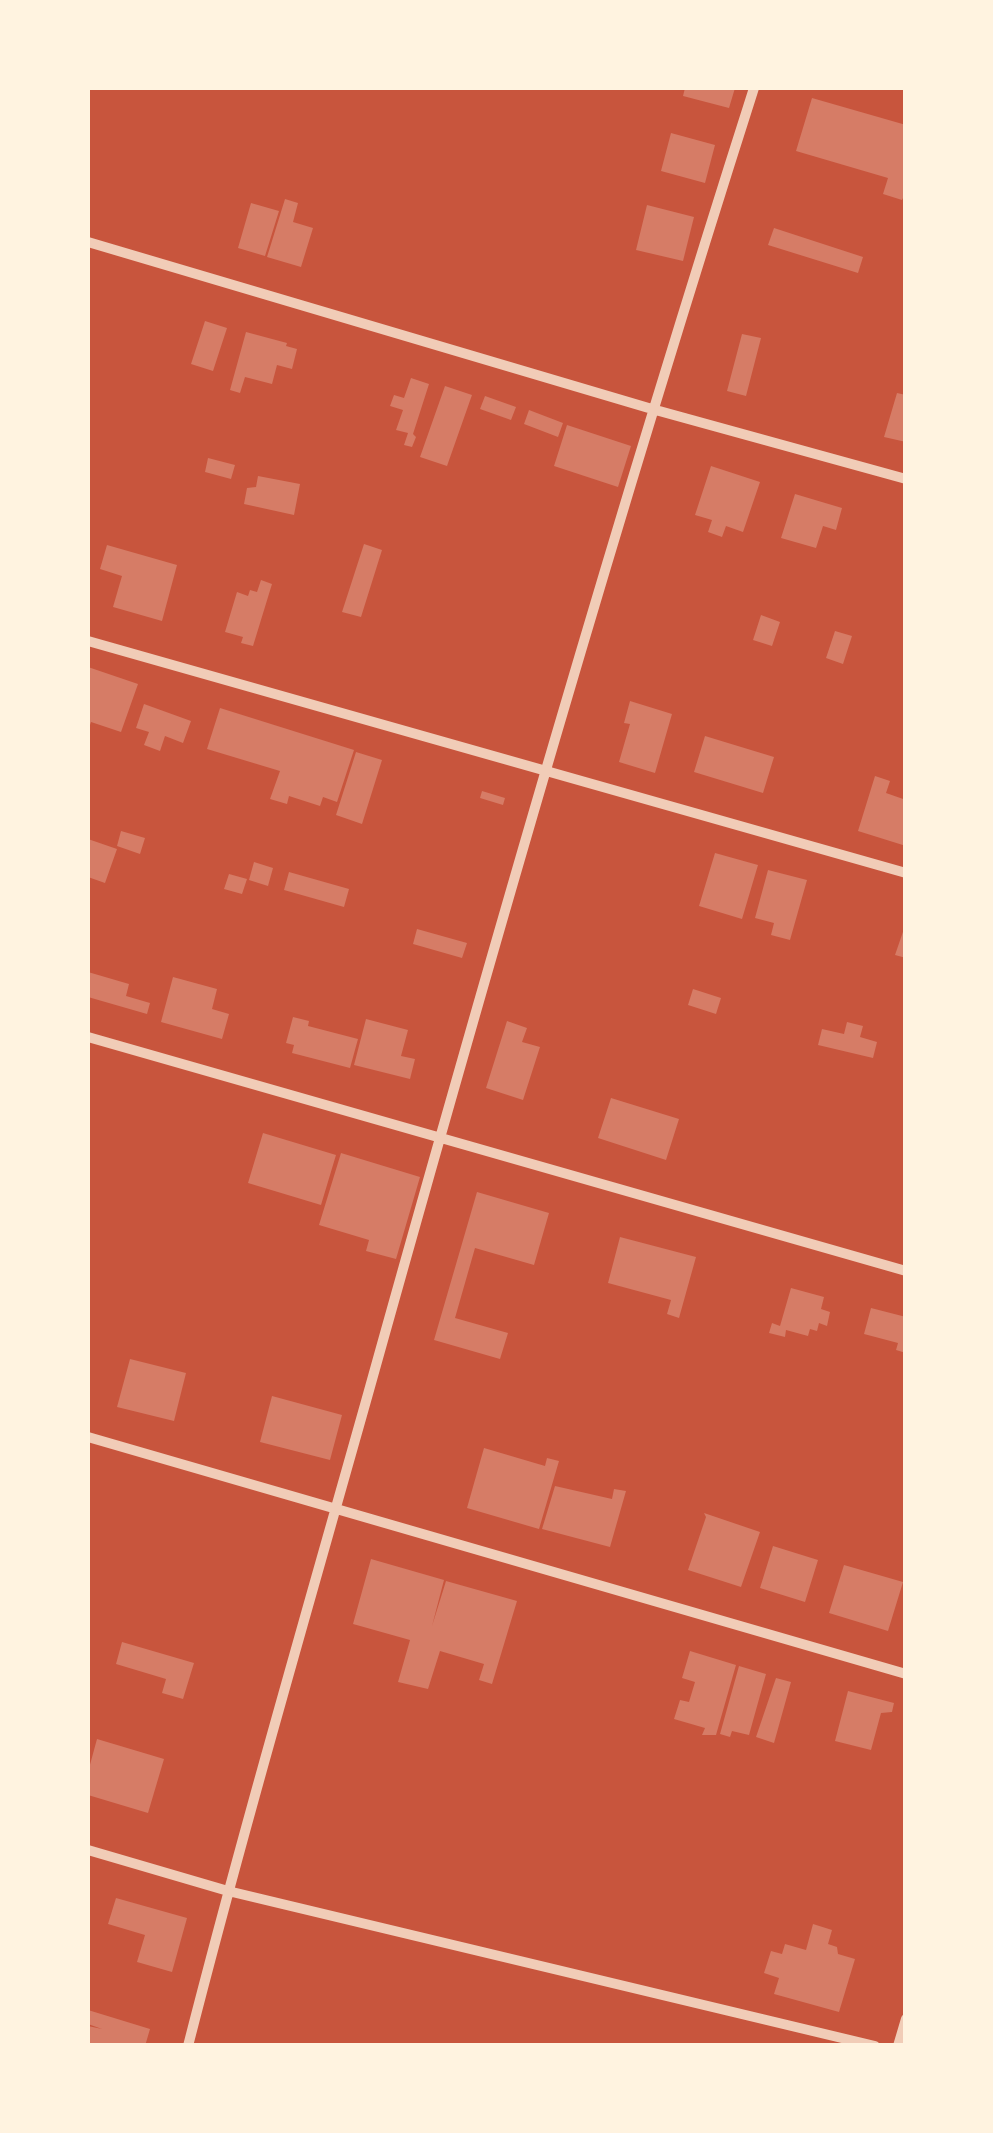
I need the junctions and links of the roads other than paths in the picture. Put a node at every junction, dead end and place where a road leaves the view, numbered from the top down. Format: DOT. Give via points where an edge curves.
graph roads {
  1 [pos="754,88"];
  2 [pos="88,242"];
  3 [pos="652,409"];
  4 [pos="906,479"];
  5 [pos="88,641"];
  6 [pos="547,774"];
  7 [pos="906,873"];
  8 [pos="88,1037"];
  9 [pos="439,1140"];
  10 [pos="906,1271"];
  11 [pos="88,1437"];
  12 [pos="336,1510"];
  13 [pos="906,1674"];
  14 [pos="88,1850"];
  15 [pos="228,1891"];
  16 [pos="906,2019"];
  17 [pos="861,2044"];
  18 [pos="188,2046"];
  19 [pos="875,2046"];
  20 [pos="898,2046"];
  1 -- 3 [label="street"];
  2 -- 3 [label="street"];
  3 -- 4 [label="street"];
  3 -- 6 [label="street"];
  5 -- 6 [label="street"];
  6 -- 7 [label="street"];
  6 -- 9 [label="street"];
  8 -- 9 [label="street"];
  9 -- 10 [label="street"];
  9 -- 12 [label="street"];
  11 -- 12 [label="street"];
  12 -- 13 [label="street"];
  12 -- 15 [label="street"];
  14 -- 15 [label="street"];
  15 -- 17 [label="street"];
  15 -- 18 [label="street"];
  16 -- 20 [label="street"];
  17 -- 19 [label="street"];
}
